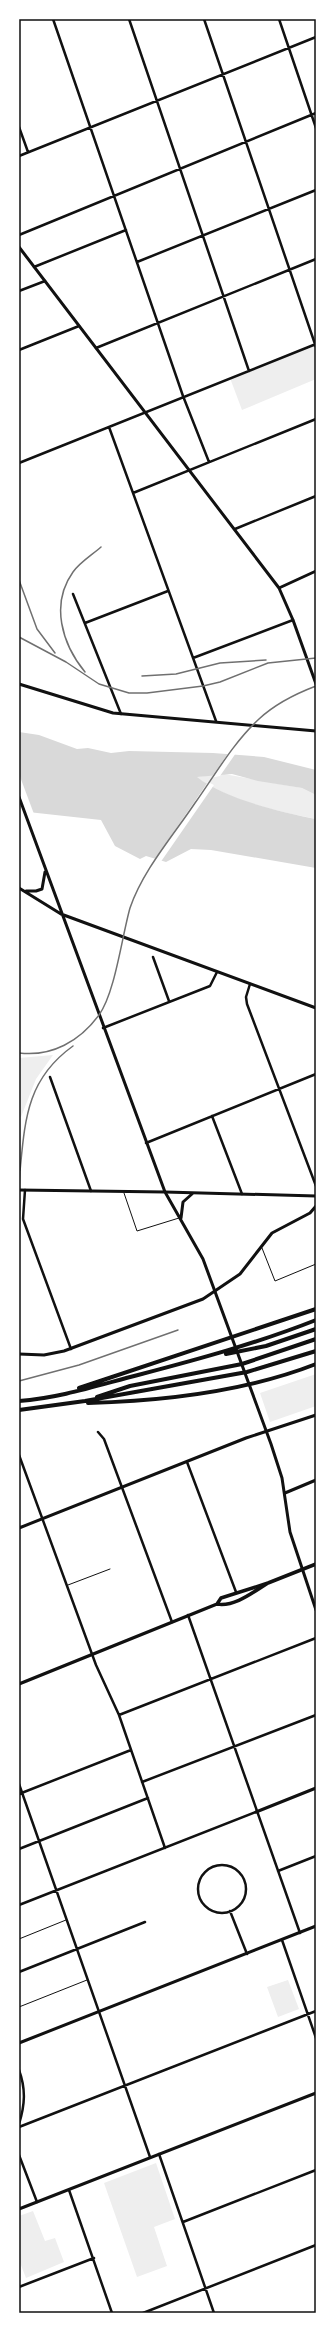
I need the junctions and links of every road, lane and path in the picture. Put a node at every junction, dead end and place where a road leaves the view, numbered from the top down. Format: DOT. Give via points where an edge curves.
graph roads {
  1 [pos="53,19"];
  2 [pos="129,19"];
  3 [pos="204,19"];
  4 [pos="279,19"];
  5 [pos="316,37"];
  6 [pos="289,48"];
  7 [pos="223,74"];
  8 [pos="157,101"];
  9 [pos="316,114"];
  10 [pos="312,115"];
  11 [pos="19,127"];
  12 [pos="91,128"];
  13 [pos="316,128"];
  14 [pos="246,142"];
  15 [pos="28,152"];
  16 [pos="19,156"];
  17 [pos="180,169"];
  18 [pos="316,190"];
  19 [pos="114,195"];
  20 [pos="270,209"];
  21 [pos="126,230"];
  22 [pos="19,235"];
  23 [pos="203,236"];
  24 [pos="19,247"];
  25 [pos="316,259"];
  26 [pos="137,262"];
  27 [pos="34,267"];
  28 [pos="290,270"];
  29 [pos="45,281"];
  30 [pos="19,291"];
  31 [pos="223,297"];
  32 [pos="159,323"];
  33 [pos="79,326"];
  34 [pos="316,345"];
  35 [pos="96,348"];
  36 [pos="19,350"];
  37 [pos="249,371"];
  38 [pos="183,396"];
  39 [pos="145,413"];
  40 [pos="316,420"];
  41 [pos="109,427"];
  42 [pos="209,462"];
  43 [pos="19,463"];
  44 [pos="189,470"];
  45 [pos="133,493"];
  46 [pos="316,496"];
  47 [pos="235,529"];
  48 [pos="316,571"];
  49 [pos="279,588"];
  50 [pos="168,591"];
  51 [pos="73,594"];
  52 [pos="293,620"];
  53 [pos="85,623"];
  54 [pos="193,658"];
  55 [pos="19,684"];
  56 [pos="316,684"];
  57 [pos="122,714"];
  58 [pos="216,721"];
  59 [pos="316,731"];
  60 [pos="19,796"];
  61 [pos="45,868"];
  62 [pos="19,888"];
  63 [pos="24,891"];
  64 [pos="61,914"];
  65 [pos="152,957"];
  66 [pos="217,972"];
  67 [pos="250,984"];
  68 [pos="169,1001"];
  69 [pos="316,1008"];
  70 [pos="103,1028"];
  71 [pos="316,1074"];
  72 [pos="50,1077"];
  73 [pos="279,1088"];
  74 [pos="212,1116"];
  75 [pos="146,1143"];
  76 [pos="316,1186"];
  77 [pos="19,1190"];
  78 [pos="25,1190"];
  79 [pos="92,1192"];
  80 [pos="124,1192"];
  81 [pos="165,1192"];
  82 [pos="192,1194"];
  83 [pos="242,1194"];
  84 [pos="316,1196"];
  85 [pos="316,1206"];
  86 [pos="181,1218"];
  87 [pos="261,1246"];
  88 [pos="316,1264"];
  89 [pos="316,1309"];
  90 [pos="316,1320"];
  91 [pos="316,1329"];
  92 [pos="232,1336"];
  93 [pos="316,1340"];
  94 [pos="70,1349"];
  95 [pos="316,1351"];
  96 [pos="19,1354"];
  97 [pos="214,1355"];
  98 [pos="242,1364"];
  99 [pos="316,1364"];
  100 [pos="60,1395"];
  101 [pos="19,1401"];
  102 [pos="85,1401"];
  103 [pos="73,1403"];
  104 [pos="19,1410"];
  105 [pos="316,1415"];
  106 [pos="98,1432"];
  107 [pos="19,1455"];
  108 [pos="187,1462"];
  109 [pos="316,1480"];
  110 [pos="122,1487"];
  111 [pos="285,1493"];
  112 [pos="43,1519"];
  113 [pos="19,1528"];
  114 [pos="316,1564"];
  115 [pos="110,1569"];
  116 [pos="302,1569"];
  117 [pos="268,1583"];
  118 [pos="67,1586"];
  119 [pos="236,1592"];
  120 [pos="217,1604"];
  121 [pos="316,1610"];
  122 [pos="188,1616"];
  123 [pos="172,1622"];
  124 [pos="316,1638"];
  125 [pos="93,1654"];
  126 [pos="211,1680"];
  127 [pos="19,1684"];
  128 [pos="316,1715"];
  129 [pos="119,1716"];
  130 [pos="234,1746"];
  131 [pos="131,1750"];
  132 [pos="142,1782"];
  133 [pos="19,1784"];
  134 [pos="316,1788"];
  135 [pos="20,1793"];
  136 [pos="148,1798"];
  137 [pos="256,1812"];
  138 [pos="39,1841"];
  139 [pos="165,1848"];
  140 [pos="19,1849"];
  141 [pos="316,1856"];
  142 [pos="278,1871"];
  143 [pos="56,1891"];
  144 [pos="19,1905"];
  145 [pos="230,1911"];
  146 [pos="67,1920"];
  147 [pos="145,1922"];
  148 [pos="316,1926"];
  149 [pos="300,1933"];
  150 [pos="19,1939"];
  151 [pos="282,1940"];
  152 [pos="77,1948"];
  153 [pos="247,1954"];
  154 [pos="19,1972"];
  155 [pos="88,1980"];
  156 [pos="19,2007"];
  157 [pos="316,2011"];
  158 [pos="99,2013"];
  159 [pos="308,2014"];
  160 [pos="316,2038"];
  161 [pos="19,2043"];
  162 [pos="19,2070"];
  163 [pos="125,2086"];
  164 [pos="316,2093"];
  165 [pos="19,2125"];
  166 [pos="158,2154"];
  167 [pos="19,2155"];
  168 [pos="150,2157"];
  169 [pos="316,2170"];
  170 [pos="69,2190"];
  171 [pos="36,2202"];
  172 [pos="19,2209"];
  173 [pos="183,2222"];
  174 [pos="316,2245"];
  175 [pos="94,2258"];
  176 [pos="19,2287"];
  177 [pos="206,2288"];
  178 [pos="112,2313"];
  179 [pos="143,2313"];
  180 [pos="214,2313"];
  1 -- 12 [label="street"];
  2 -- 8 [label="street"];
  3 -- 7 [label="street"];
  4 -- 6 [label="street"];
  5 -- 6 [label="street"];
  6 -- 7 [label="street"];
  6 -- 10 [label="street"];
  7 -- 8 [label="street"];
  7 -- 14 [label="street"];
  8 -- 12 [label="street"];
  8 -- 17 [label="street"];
  9 -- 10 [label="street"];
  10 -- 13 [label="street"];
  10 -- 14 [label="street"];
  11 -- 15 [label="street"];
  12 -- 15 [label="street"];
  12 -- 19 [label="street"];
  14 -- 17 [label="street"];
  14 -- 20 [label="street"];
  15 -- 16 [label="street"];
  17 -- 19 [label="street"];
  17 -- 23 [label="street"];
  18 -- 20 [label="street"];
  19 -- 21 [label="street"];
  19 -- 22 [label="street"];
  20 -- 23 [label="street"];
  20 -- 28 [label="street"];
  21 -- 26 [label="street"];
  21 -- 27 [label="street"];
  23 -- 26 [label="street"];
  23 -- 31 [label="street"];
  24 -- 27 [label="street"];
  25 -- 28 [label="street"];
  26 -- 32 [label="street"];
  27 -- 29 [label="street"];
  28 -- 31 [label="street"];
  28 -- 34 [label="street"];
  29 -- 30 [label="street"];
  29 -- 33 [label="street"];
  31 -- 32 [label="street"];
  31 -- 37 [label="street"];
  32 -- 35 [label="street"];
  32 -- 38 [label="street"];
  33 -- 35 [label="street"];
  33 -- 36 [label="street"];
  34 -- 37 [label="street"];
  35 -- 39 [label="street"];
  37 -- 38 [label="street"];
  38 -- 39 [label="street"];
  38 -- 42 [label="street"];
  39 -- 41 [label="street"];
  39 -- 44 [label="street"];
  40 -- 42 [label="street"];
  41 -- 43 [label="street"];
  41 -- 45 [label="street"];
  42 -- 44 [label="street"];
  44 -- 45 [label="street"];
  44 -- 47 [label="street"];
  45 -- 50 [label="street"];
  46 -- 47 [label="street"];
  47 -- 49 [label="street"];
  48 -- 49 [label="street"];
  49 -- 52 [label="street"];
  50 -- 53 [label="street"];
  50 -- 54 [label="street"];
  51 -- 53 [label="street"];
  52 -- 54 [label="street"];
  52 -- 56 [label="street"];
  53 -- 57 [label="street"];
  54 -- 58 [label="street"];
  55 -- 57 [label="street" via="101,711"];
  57 -- 58 [label="street"];
  58 -- 59 [label="street"];
  60 -- 61 [label="street"];
  61 -- 63 [label="street" via="42,889"];
  61 -- 64 [label="street"];
  62 -- 63 [label="street"];
  63 -- 64 [label="street"];
  64 -- 66 [label="street"];
  64 -- 70 [label="street"];
  65 -- 68 [label="street"];
  66 -- 67 [label="street"];
  66 -- 68 [label="street" via="210,986"];
  67 -- 69 [label="street"];
  67 -- 73 [label="street" via="246,997 247,1004"];
  68 -- 70 [label="street"];
  70 -- 75 [label="street"];
  71 -- 73 [label="street"];
  72 -- 79 [label="street"];
  73 -- 74 [label="street"];
  73 -- 76 [label="street"];
  74 -- 75 [label="street"];
  74 -- 83 [label="street"];
  75 -- 81 [label="street"];
  77 -- 78 [label="street"];
  78 -- 79 [label="street"];
  78 -- 94 [label="street" via="23,1219"];
  79 -- 80 [label="street"];
  80 -- 81 [label="street"];
  80 -- 86 [label="lane" via="137,1231"];
  81 -- 82 [label="street"];
  81 -- 86 [label="street"];
  82 -- 83 [label="street"];
  82 -- 86 [label="street" via="183,1202"];
  83 -- 84 [label="street"];
  85 -- 87 [label="street" via="310,1214 280,1227"];
  86 -- 92 [label="street" via="203,1259"];
  87 -- 88 [label="lane" via="275,1280"];
  87 -- 94 [label="street" via="240,1274 207,1296"];
  89 -- 92 [label="highway"];
  90 -- 97 [label="highway"];
  91 -- 97 [label="highway" via="258,1348"];
  92 -- 98 [label="street"];
  92 -- 100 [label="highway"];
  93 -- 98 [label="highway"];
  94 -- 96 [label="street" via="44,1355"];
  95 -- 102 [label="highway" via="247,1372"];
  97 -- 100 [label="highway"];
  98 -- 102 [label="highway" via="122,1388"];
  98 -- 111 [label="street" via="272,1444"];
  99 -- 103 [label="highway" via="261,1381 208,1392 114,1402"];
  100 -- 101 [label="highway"];
  102 -- 103 [label="highway"];
  103 -- 104 [label="highway"];
  105 -- 108 [label="street" via="246,1438"];
  106 -- 110 [label="street" via="104,1439"];
  107 -- 112 [label="street"];
  108 -- 110 [label="street"];
  108 -- 119 [label="street"];
  109 -- 111 [label="street"];
  110 -- 112 [label="street"];
  110 -- 123 [label="street"];
  111 -- 116 [label="street" via="290,1532"];
  112 -- 113 [label="street"];
  112 -- 118 [label="street"];
  114 -- 116 [label="main road"];
  115 -- 118 [label="lane"];
  116 -- 117 [label="main road"];
  116 -- 121 [label="street"];
  117 -- 119 [label="main road"];
  117 -- 120 [label="main road" via="244,1597 224,1605"];
  118 -- 125 [label="street"];
  119 -- 120 [label="main road" via="221,1598"];
  120 -- 122 [label="main road"];
  122 -- 123 [label="main road"];
  122 -- 126 [label="street"];
  123 -- 125 [label="main road"];
  124 -- 126 [label="street"];
  125 -- 127 [label="main road"];
  125 -- 129 [label="street"];
  126 -- 129 [label="street"];
  126 -- 130 [label="street"];
  128 -- 130 [label="street"];
  129 -- 131 [label="street"];
  130 -- 132 [label="street"];
  130 -- 137 [label="street"];
  131 -- 132 [label="street"];
  131 -- 135 [label="street"];
  132 -- 136 [label="street"];
  133 -- 135 [label="street"];
  134 -- 137 [label="street"];
  135 -- 138 [label="street"];
  136 -- 138 [label="street"];
  136 -- 139 [label="street"];
  137 -- 139 [label="street"];
  137 -- 142 [label="street"];
  138 -- 140 [label="street"];
  138 -- 143 [label="street"];
  139 -- 143 [label="street"];
  141 -- 142 [label="street"];
  142 -- 149 [label="street"];
  143 -- 144 [label="street"];
  143 -- 146 [label="street"];
  145 -- 145 [label="street" via="241,1904 246,1884 235,1868 228,1865 215,1866 204,1872 198,1890 202,1902 212,1910 224,1913"];
  145 -- 153 [label="street"];
  146 -- 150 [label="lane"];
  146 -- 152 [label="street"];
  147 -- 152 [label="street"];
  148 -- 149 [label="street"];
  149 -- 151 [label="street"];
  151 -- 153 [label="street"];
  151 -- 159 [label="street"];
  152 -- 154 [label="street"];
  152 -- 155 [label="street"];
  153 -- 158 [label="street"];
  155 -- 156 [label="lane"];
  155 -- 158 [label="street"];
  157 -- 159 [label="street"];
  158 -- 161 [label="street"];
  158 -- 163 [label="street"];
  159 -- 160 [label="street"];
  159 -- 163 [label="street"];
  162 -- 165 [label="street" via="25,2092"];
  163 -- 165 [label="street"];
  163 -- 168 [label="street"];
  164 -- 166 [label="street"];
  166 -- 168 [label="street"];
  166 -- 173 [label="street"];
  167 -- 171 [label="street"];
  168 -- 170 [label="street"];
  169 -- 173 [label="street"];
  170 -- 171 [label="street"];
  170 -- 175 [label="street"];
  171 -- 172 [label="street"];
  173 -- 177 [label="street"];
  174 -- 177 [label="street"];
  175 -- 176 [label="street"];
  175 -- 178 [label="street"];
  177 -- 179 [label="street"];
  177 -- 180 [label="street"];
}
